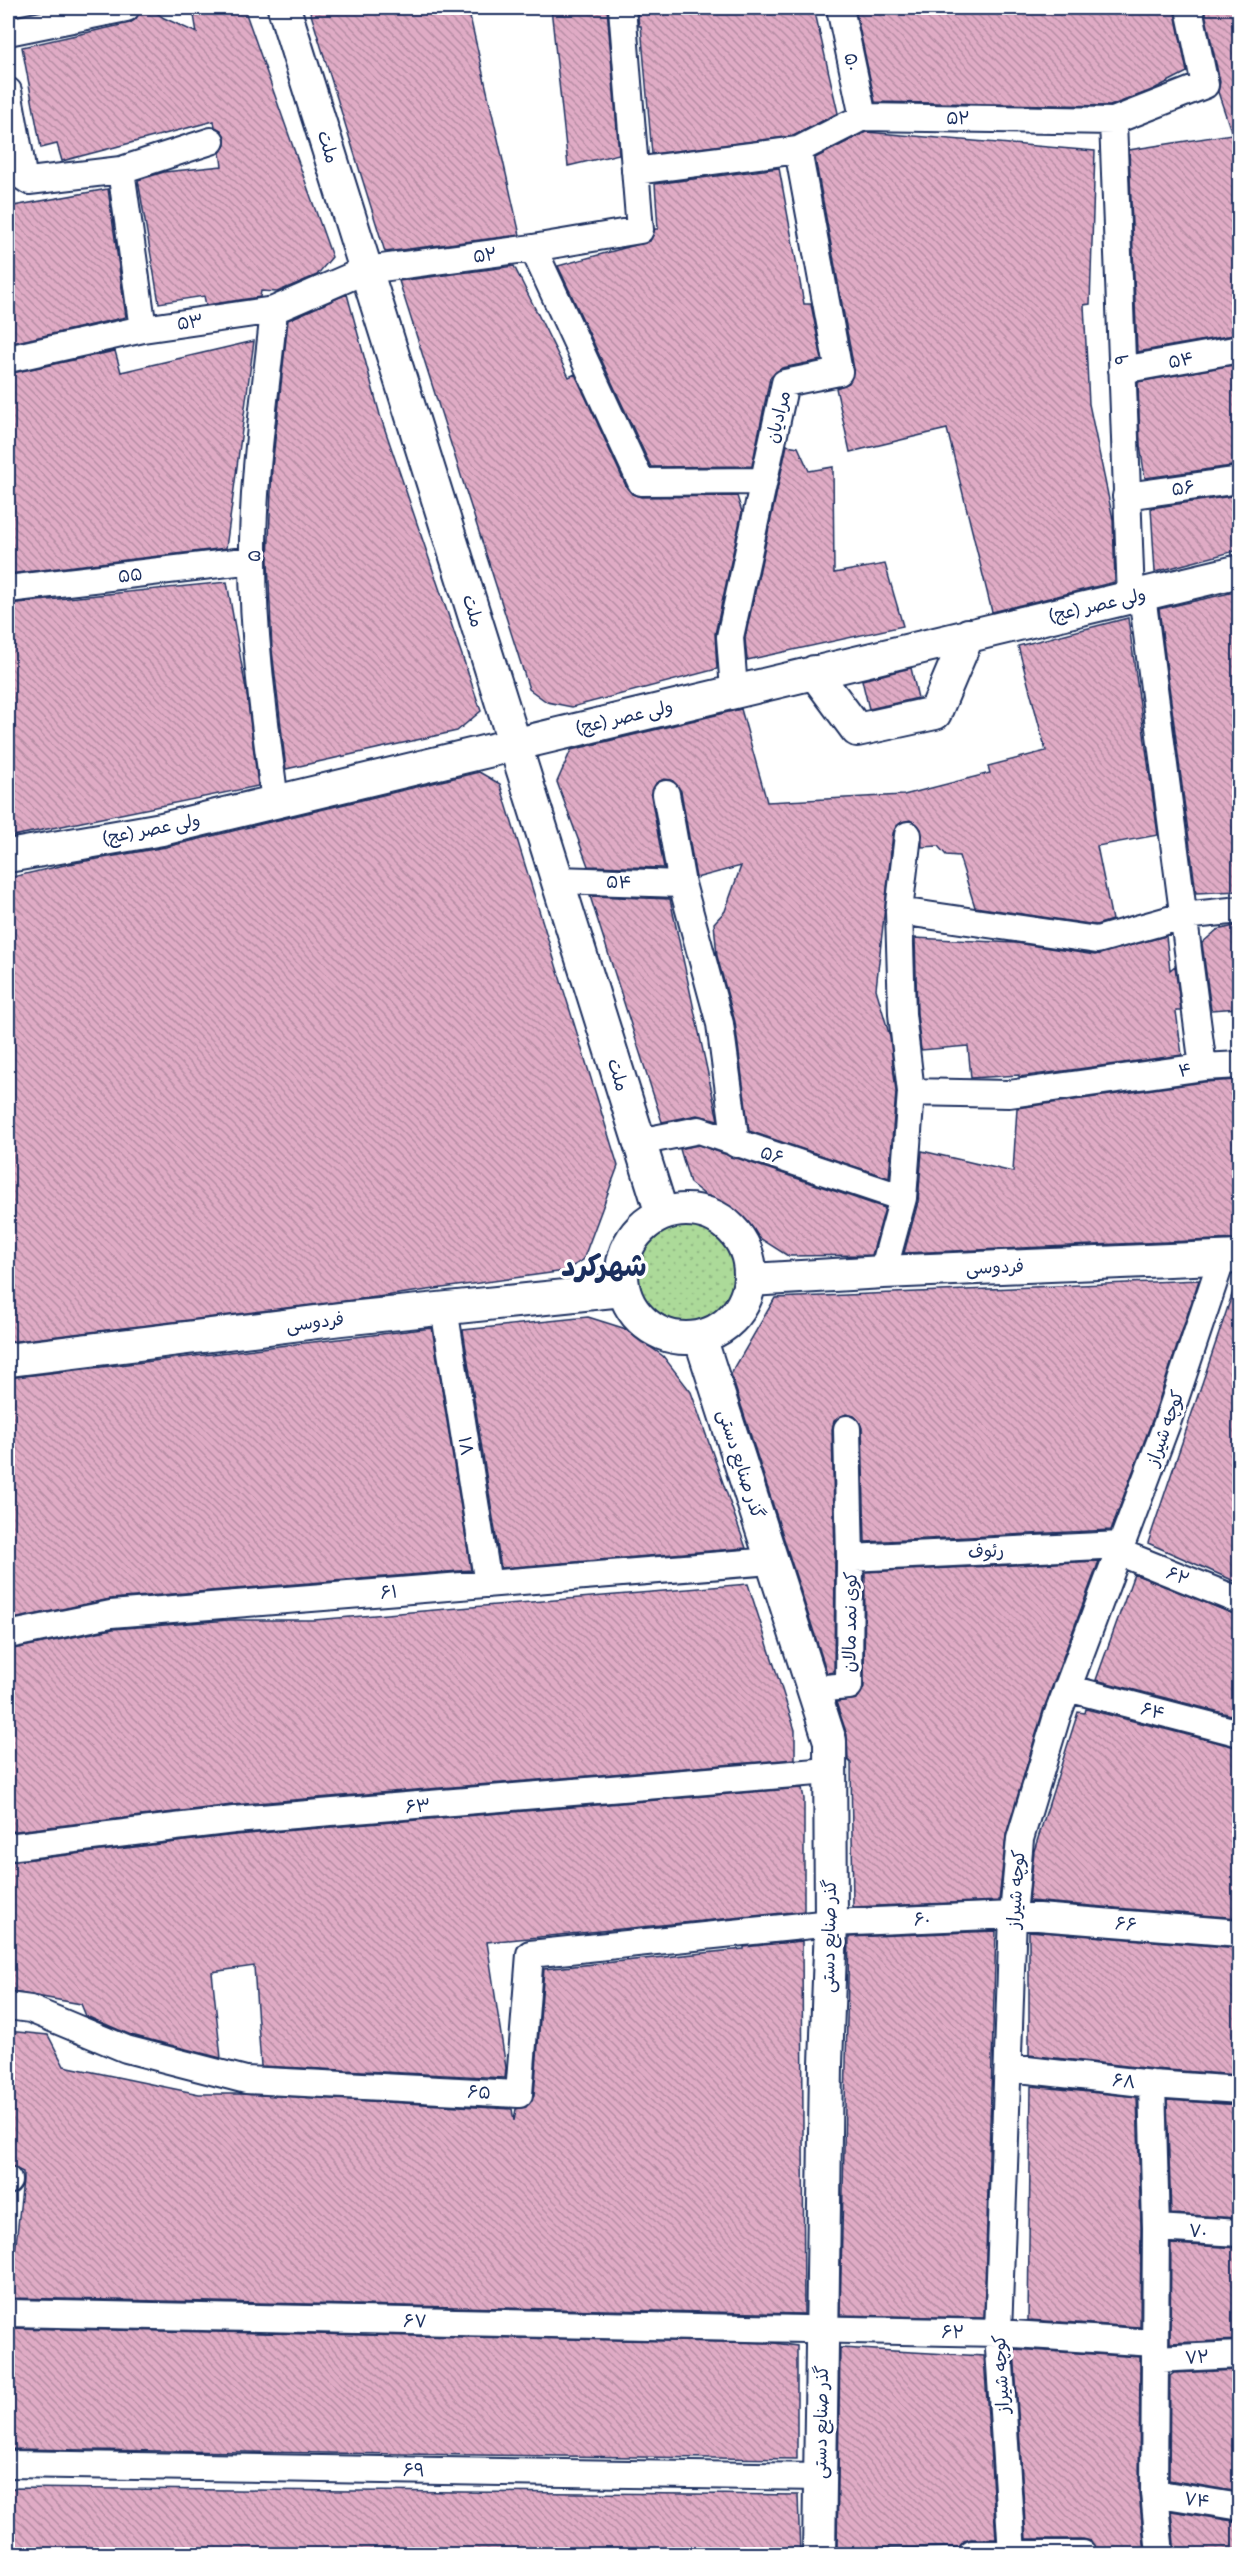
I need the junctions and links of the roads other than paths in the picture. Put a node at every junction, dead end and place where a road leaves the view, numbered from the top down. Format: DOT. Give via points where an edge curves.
graph roads {
  1 [pos="126,8"];
  2 [pos="284,8"];
  3 [pos="622,8"];
  4 [pos="840,8"];
  5 [pos="1190,8"];
  6 [pos="8,32"];
  7 [pos="8,91"];
  8 [pos="863,117"];
  9 [pos="1113,121"];
  10 [pos="211,141"];
  11 [pos="798,150"];
  12 [pos="14,158"];
  13 [pos="121,170"];
  14 [pos="635,171"];
  15 [pos="533,249"];
  16 [pos="366,270"];
  17 [pos="274,310"];
  18 [pos="143,329"];
  19 [pos="1239,350"];
  20 [pos="8,359"];
  21 [pos="1122,370"];
  22 [pos="1239,480"];
  23 [pos="762,481"];
  24 [pos="1126,496"];
  25 [pos="253,560"];
  26 [pos="1239,571"];
  27 [pos="8,589"];
  28 [pos="1136,596"];
  29 [pos="968,635"];
  30 [pos="814,672"];
  31 [pos="735,690"];
  32 [pos="514,743"];
  33 [pos="666,794"];
  34 [pos="275,802"];
  35 [pos="908,835"];
  36 [pos="8,856"];
  37 [pos="557,879"];
  38 [pos="682,884"];
  39 [pos="1239,910"];
  40 [pos="899,911"];
  41 [pos="1183,916"];
  42 [pos="1239,1065"];
  43 [pos="1203,1067"];
  44 [pos="912,1092"];
  45 [pos="639,1142"];
  46 [pos="736,1144"];
  47 [pos="903,1197"];
  48 [pos="662,1214"];
  49 [pos="1231,1257"];
  50 [pos="884,1272"];
  51 [pos="750,1280"];
  52 [pos="623,1290"];
  53 [pos="444,1308"];
  54 [pos="700,1337"];
  55 [pos="8,1360"];
  56 [pos="847,1429"];
  57 [pos="1121,1545"];
  58 [pos="850,1558"];
  59 [pos="772,1561"];
  60 [pos="488,1584"];
  61 [pos="1239,1601"];
  62 [pos="8,1635"];
  63 [pos="1067,1688"];
  64 [pos="813,1689"];
  65 [pos="1239,1733"];
  66 [pos="829,1771"];
  67 [pos="8,1847"];
  68 [pos="1013,1915"];
  69 [pos="831,1923"];
  70 [pos="1239,1933"];
  71 [pos="8,2006"];
  72 [pos="1010,2068"];
  73 [pos="1152,2084"];
  74 [pos="1239,2090"];
  75 [pos="1156,2228"];
  76 [pos="1239,2233"];
  77 [pos="8,2313"];
  78 [pos="823,2328"];
  79 [pos="998,2333"];
  80 [pos="1155,2351"];
  81 [pos="1239,2355"];
  82 [pos="8,2464"];
  83 [pos="820,2476"];
  84 [pos="1154,2493"];
  85 [pos="1239,2507"];
  86 [pos="819,2554"];
  87 [pos="972,2554"];
  88 [pos="1012,2554"];
  89 [pos="1083,2554"];
  90 [pos="1160,2554"];
  1 -- 6 [label="street"];
  2 -- 16 [label="main road, ملت"];
  3 -- 14 [label="street"];
  4 -- 8 [label="street, ۵۰"];
  5 -- 9 [label="street, ۵۲" via="1205,85"];
  7 -- 12 [label="street"];
  8 -- 9 [label="street, ۵۲"];
  8 -- 11 [label="street, ۵۲"];
  9 -- 21 [label="street, ۹"];
  10 -- 13 [label="street"];
  11 -- 14 [label="street, ۵۲"];
  11 -- 23 [label="street, مرادیان" via="839,372 785,383"];
  12 -- 13 [label="street" via="29,181"];
  13 -- 18 [label="street"];
  14 -- 15 [label="street, ۵۲" via="640,231"];
  15 -- 16 [label="street, ۵۲"];
  15 -- 23 [label="street" via="641,482"];
  16 -- 17 [label="street, ۵۳"];
  16 -- 32 [label="main road, ملت"];
  17 -- 18 [label="street, ۵۳"];
  17 -- 25 [label="street, ۵"];
  18 -- 20 [label="street, ۵۳"];
  19 -- 21 [label="street, ۵۴"];
  21 -- 24 [label="street, ۹"];
  22 -- 24 [label="street, ۵۶"];
  23 -- 31 [label="street, مرادیان" via="730,637"];
  24 -- 28 [label="street, ۹"];
  25 -- 27 [label="street, ۵۵"];
  25 -- 34 [label="street, ۵" via="257,660"];
  26 -- 28 [label="main road, ولی عصر (عج)"];
  28 -- 29 [label="main road, ولی عصر (عج)"];
  28 -- 41 [label="street, ۴"];
  29 -- 30 [label="main road, ولی عصر (عج)"];
  29 -- 30 [label="main road" via="935,713 857,730"];
  30 -- 31 [label="main road, ولی عصر (عج)"];
  31 -- 32 [label="main road, ولی عصر (عج)"];
  32 -- 34 [label="main road, ولی عصر (عج)"];
  32 -- 37 [label="main road, ملت"];
  33 -- 38 [label="street"];
  34 -- 36 [label="main road, ولی عصر (عج)" via="162,829"];
  35 -- 40 [label="street"];
  37 -- 38 [label="street, ۵۴"];
  37 -- 45 [label="main road, ملت"];
  38 -- 46 [label="street" via="720,1024"];
  39 -- 41 [label="street"];
  40 -- 41 [label="street" via="1097,940"];
  40 -- 44 [label="street" via="902,1014"];
  41 -- 43 [label="street, ۴"];
  42 -- 43 [label="street"];
  43 -- 44 [label="street, ۴" via="1009,1094"];
  44 -- 47 [label="street"];
  45 -- 46 [label="street, ۵۶" via="699,1130"];
  45 -- 48 [label="main road, ملت"];
  46 -- 47 [label="street, ۵۶"];
  47 -- 50 [label="street"];
  48 -- 51 [label="main road" via="683,1209 705,1212 724,1222 740,1238 748,1258"];
  48 -- 52 [label="main road" via="640,1230 625,1253 621,1271"];
  49 -- 50 [label="main road, فردوسی"];
  49 -- 57 [label="street, کوچه شیراز"];
  50 -- 51 [label="main road, فردوسی"];
  51 -- 54 [label="main road" via="743,1303 729,1322"];
  52 -- 53 [label="main road, فردوسی"];
  52 -- 54 [label="main road" via="631,1308 661,1334"];
  53 -- 55 [label="main road, فردوسی"];
  53 -- 60 [label="street, ۱۸"];
  54 -- 59 [label="main road, گذر صنایع دستی"];
  56 -- 58 [label="street"];
  57 -- 58 [label="street, رئوف"];
  57 -- 61 [label="street, ۶۲" via="1126,1555"];
  57 -- 63 [label="street, کوچه شیراز"];
  58 -- 64 [label="street, کوی نمد مالان" via="849,1686"];
  59 -- 60 [label="street, ۶۱"];
  59 -- 64 [label="main road, گذر صنایع دستی"];
  60 -- 62 [label="street, ۶۱" via="111,1614"];
  63 -- 65 [label="street, ۶۴"];
  63 -- 68 [label="street, کوچه شیراز" via="1020,1839"];
  64 -- 66 [label="main road, گذر صنایع دستی" via="830,1742"];
  66 -- 67 [label="street, ۶۳" via="234,1820"];
  66 -- 69 [label="main road, گذر صنایع دستی"];
  68 -- 69 [label="street, ۶۰"];
  68 -- 70 [label="street, ۶۶"];
  68 -- 72 [label="street, کوچه شیراز"];
  69 -- 71 [label="street, ۶۵" via="530,1954 519,2094 246,2080 126,2049 30,2009"];
  69 -- 78 [label="main road, گذر صنایع دستی"];
  72 -- 73 [label="street, ۶۸"];
  72 -- 79 [label="street, کوچه شیراز"];
  73 -- 74 [label="street, ۶۸"];
  73 -- 75 [label="street"];
  75 -- 76 [label="street, ۷۰"];
  75 -- 80 [label="street"];
  77 -- 78 [label="street, ۶۷"];
  78 -- 79 [label="street, ۶۲"];
  78 -- 83 [label="main road, گذر صنایع دستی"];
  79 -- 80 [label="street, ۶۲"];
  79 -- 88 [label="street, کوچه شیراز"];
  80 -- 81 [label="street, ۷۲"];
  80 -- 84 [label="street"];
  82 -- 83 [label="street, ۶۹"];
  83 -- 86 [label="main road, گذر صنایع دستی"];
  84 -- 85 [label="street, ۷۴"];
  84 -- 90 [label="street"];
  87 -- 88 [label="street"];
  88 -- 89 [label="street"];
}
